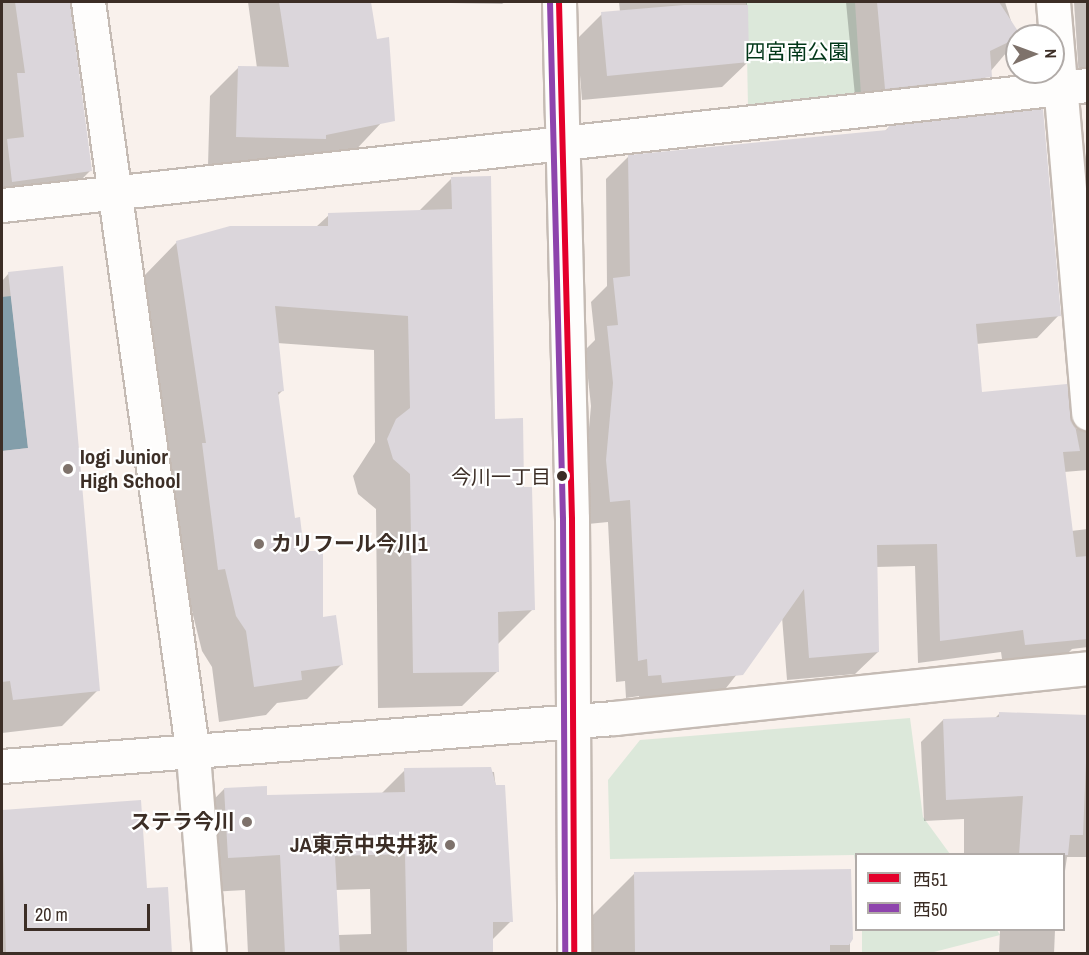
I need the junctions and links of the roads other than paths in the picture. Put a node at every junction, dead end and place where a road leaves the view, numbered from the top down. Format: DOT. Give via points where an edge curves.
graph roads {
  1 [pos="88,2"];
  2 [pos="559,2"];
  3 [pos="1053,2"];
  4 [pos="1074,86"];
  5 [pos="561,141"];
  6 [pos="113,194"];
  7 [pos="2,205"];
  8 [pos="1088,414"];
  9 [pos="1088,668"];
  10 [pos="569,720"];
  11 [pos="193,755"];
  12 [pos="2,766"];
  13 [pos="209,954"];
  14 [pos="574,954"];
  1 -- 6 [label="street"];
  2 -- 5 [label="street"];
  3 -- 4 [label="street"];
  4 -- 5 [label="street"];
  4 -- 8 [label="street"];
  5 -- 6 [label="street"];
  5 -- 10 [label="street" via="572,507"];
  6 -- 7 [label="street"];
  6 -- 11 [label="street"];
  9 -- 10 [label="street"];
  10 -- 11 [label="street"];
  10 -- 14 [label="street"];
  11 -- 12 [label="street"];
  11 -- 13 [label="street"];
}
